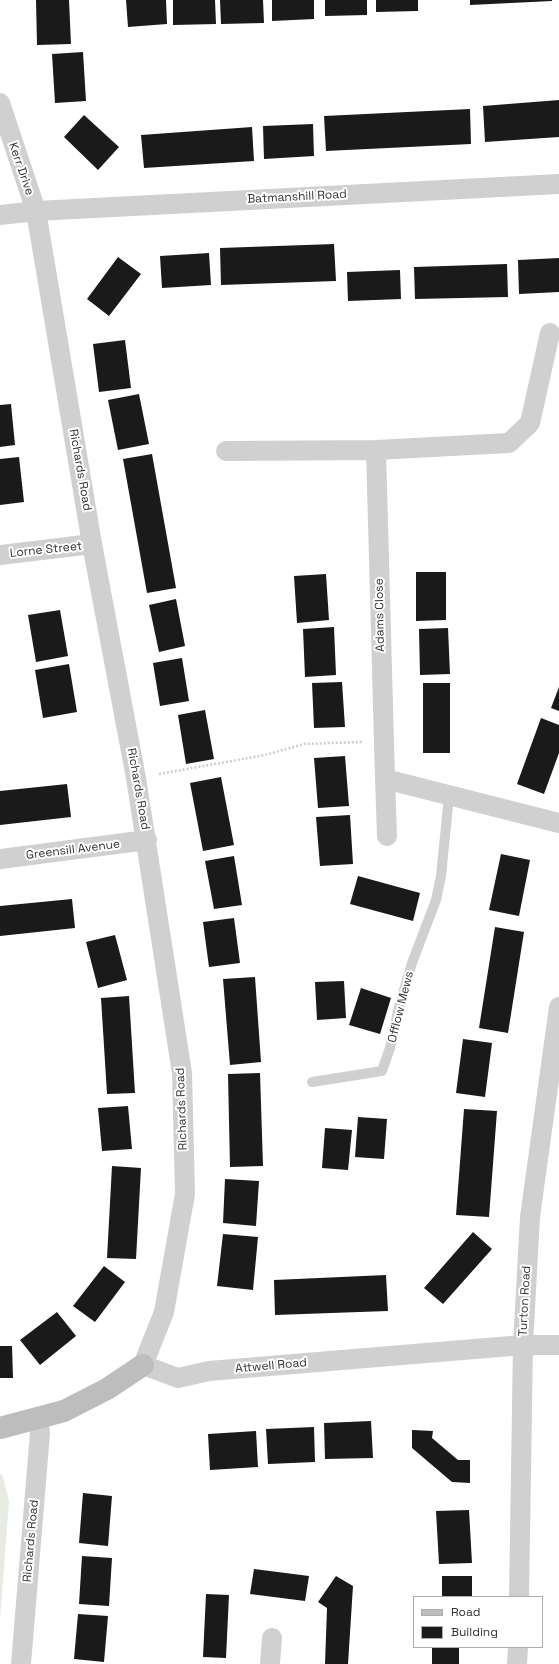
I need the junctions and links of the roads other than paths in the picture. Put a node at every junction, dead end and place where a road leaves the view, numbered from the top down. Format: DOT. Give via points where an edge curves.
graph roads {
  1 [pos="0,103"];
  2 [pos="559,184"];
  3 [pos="36,212"];
  4 [pos="0,216"];
  5 [pos="550,333"];
  6 [pos="376,450"];
  7 [pos="226,451"];
  8 [pos="92,544"];
  9 [pos="0,555"];
  10 [pos="385,779"];
  11 [pos="449,796"];
  12 [pos="559,823"];
  13 [pos="387,836"];
  14 [pos="147,840"];
  15 [pos="0,860"];
  16 [pos="559,1007"];
  17 [pos="312,1082"];
  18 [pos="523,1345"];
  19 [pos="559,1345"];
  20 [pos="143,1365"];
  21 [pos="38,1418"];
  22 [pos="0,1428"];
  23 [pos="518,1596"];
  24 [pos="272,1638"];
  25 [pos="518,1648"];
  26 [pos="21,1664"];
  27 [pos="270,1664"];
  28 [pos="517,1664"];
  1 -- 3 [label="street, Kerr Drive"];
  2 -- 3 [label="street, Batmanshill Road"];
  3 -- 4 [label="street, Batmanshill Road"];
  3 -- 8 [label="street, Richards Road"];
  5 -- 6 [label="street" via="530,423 509,443"];
  6 -- 7 [label="street"];
  6 -- 10 [label="street, Adams Close"];
  8 -- 9 [label="street, Lorne Street"];
  8 -- 14 [label="street, Richards Road"];
  10 -- 11 [label="street"];
  10 -- 13 [label="street, Adams Close"];
  11 -- 12 [label="street"];
  11 -- 17 [label="lane, Offlow Mews" via="436,900 412,963 382,1071"];
  14 -- 15 [label="street, Greensill Avenue"];
  14 -- 20 [label="street, Richards Road" via="182,1073 185,1194 164,1312"];
  16 -- 18 [label="street, Turton Road" via="530,1217"];
  18 -- 19 [label="street, Attwell Road"];
  18 -- 20 [label="street, Attwell Road" via="209,1371 178,1378"];
  18 -- 23 [label="street, Turton Road"];
  20 -- 21 [label="street" via="107,1389 64,1411"];
  21 -- 22 [label="street"];
  21 -- 26 [label="street, Richards Road" via="40,1433"];
  24 -- 27 [label="street"];
  25 -- 28 [label="street"];
}
